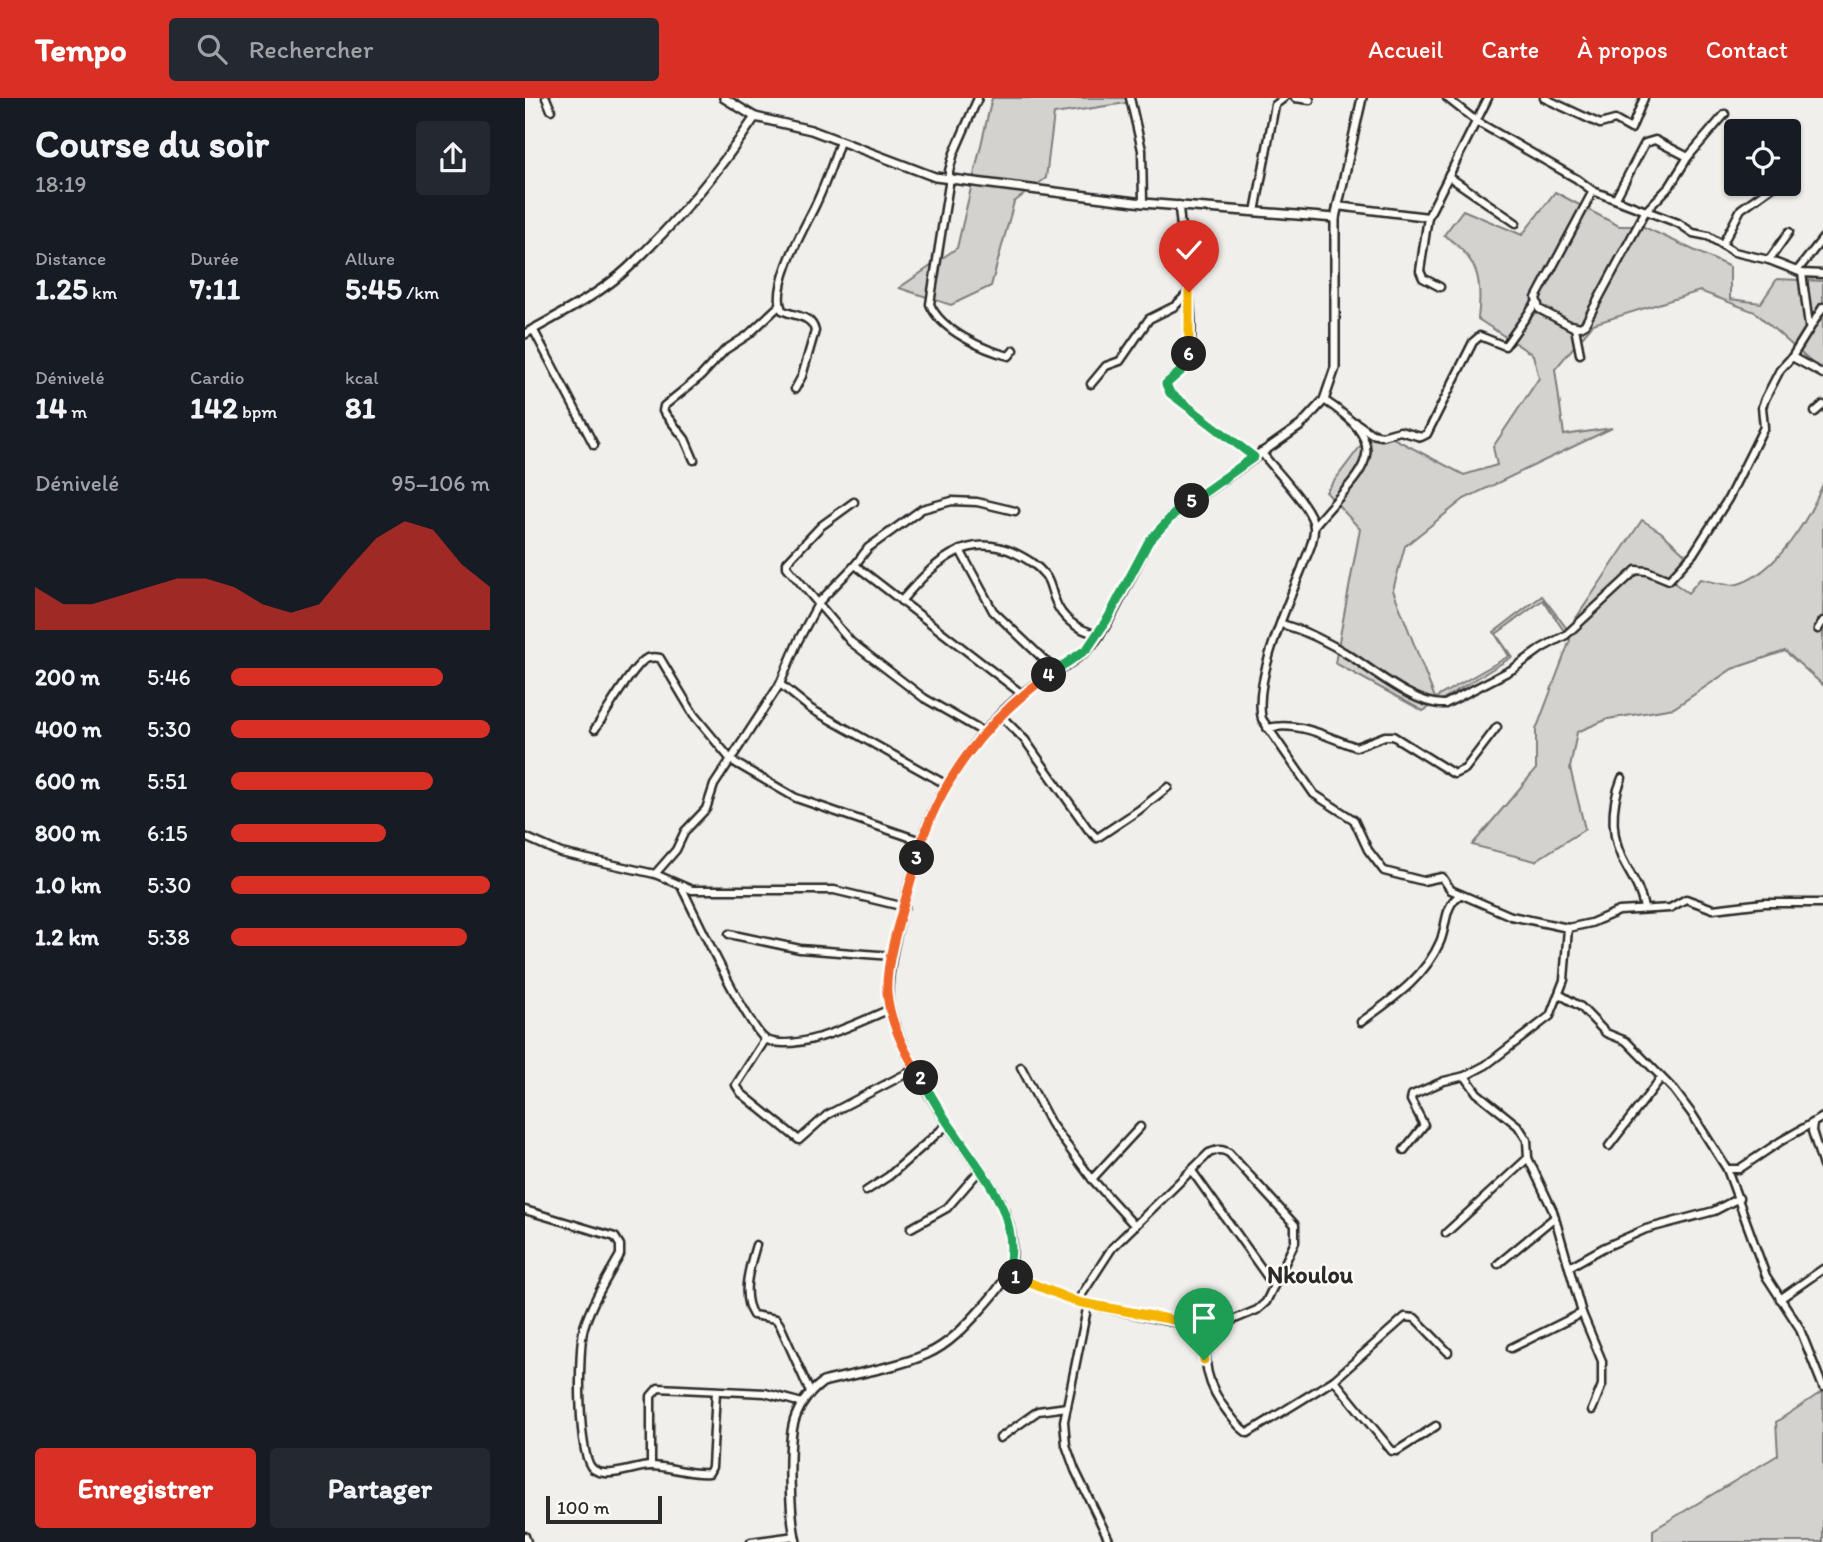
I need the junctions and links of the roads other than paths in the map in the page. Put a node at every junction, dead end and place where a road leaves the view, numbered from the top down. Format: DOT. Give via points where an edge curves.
graph roads {
  1 [pos="546,98"];
  2 [pos="724,98"];
  3 [pos="978,98"];
  4 [pos="1130,98"];
  5 [pos="1284,98"];
  6 [pos="1295,98"];
  7 [pos="1362,98"];
  8 [pos="1447,98"];
  9 [pos="1488,98"];
  10 [pos="1544,98"];
  11 [pos="1644,98"];
  12 [pos="1310,100"];
  13 [pos="551,110"];
  14 [pos="1725,114"];
  15 [pos="755,117"];
  16 [pos="1476,121"];
  17 [pos="840,141"];
  18 [pos="1688,156"];
  19 [pos="1448,176"];
  20 [pos="948,177"];
  21 [pos="1593,191"];
  22 [pos="1759,196"];
  23 [pos="1616,198"];
  24 [pos="1143,204"];
  25 [pos="1179,205"];
  26 [pos="1337,206"];
  27 [pos="1255,212"];
  28 [pos="1645,212"];
  29 [pos="1428,217"];
  30 [pos="1335,218"];
  31 [pos="1516,223"];
  32 [pos="1789,232"];
  33 [pos="1823,238"];
  34 [pos="1722,245"];
  35 [pos="1769,260"];
  36 [pos="1799,272"];
  37 [pos="1823,274"];
  38 [pos="1440,286"];
  39 [pos="1189,292"];
  40 [pos="1536,303"];
  41 [pos="780,305"];
  42 [pos="1823,307"];
  43 [pos="1572,325"];
  44 [pos="1809,327"];
  45 [pos="533,329"];
  46 [pos="525,334"];
  47 [pos="1014,350"];
  48 [pos="1580,354"];
  49 [pos="1792,357"];
  50 [pos="1823,374"];
  51 [pos="1091,384"];
  52 [pos="795,389"];
  53 [pos="1324,400"];
  54 [pos="1823,405"];
  55 [pos="1815,412"];
  56 [pos="1355,422"];
  57 [pos="594,445"];
  58 [pos="1258,454"];
  59 [pos="694,460"];
  60 [pos="855,502"];
  61 [pos="1015,511"];
  62 [pos="1314,526"];
  63 [pos="960,550"];
  64 [pos="855,565"];
  65 [pos="901,601"];
  66 [pos="818,602"];
  67 [pos="1823,621"];
  68 [pos="1282,624"];
  69 [pos="1818,629"];
  70 [pos="1099,635"];
  71 [pos="1056,671"];
  72 [pos="780,684"];
  73 [pos="1023,694"];
  74 [pos="1000,715"];
  75 [pos="1497,727"];
  76 [pos="1267,728"];
  77 [pos="595,729"];
  78 [pos="985,733"];
  79 [pos="732,761"];
  80 [pos="1622,778"];
  81 [pos="947,785"];
  82 [pos="1168,787"];
  83 [pos="525,837"];
  84 [pos="922,841"];
  85 [pos="655,874"];
  86 [pos="681,886"];
  87 [pos="1461,895"];
  88 [pos="1823,903"];
  89 [pos="905,907"];
  90 [pos="1644,908"];
  91 [pos="1568,928"];
  92 [pos="729,934"];
  93 [pos="892,956"];
  94 [pos="1559,994"];
  95 [pos="890,1009"];
  96 [pos="1360,1022"];
  97 [pos="765,1040"];
  98 [pos="1021,1068"];
  99 [pos="915,1069"];
  100 [pos="1465,1076"];
  101 [pos="1661,1077"];
  102 [pos="1823,1117"];
  103 [pos="948,1124"];
  104 [pos="1813,1124"];
  105 [pos="1140,1127"];
  106 [pos="1609,1146"];
  107 [pos="1404,1150"];
  108 [pos="1528,1158"];
  109 [pos="1823,1166"];
  110 [pos="1727,1169"];
  111 [pos="980,1170"];
  112 [pos="1192,1171"];
  113 [pos="1092,1178"];
  114 [pos="866,1191"];
  115 [pos="1739,1198"];
  116 [pos="525,1210"];
  117 [pos="1555,1217"];
  118 [pos="1135,1226"];
  119 [pos="911,1228"];
  120 [pos="1446,1233"];
  121 [pos="755,1245"];
  122 [pos="1498,1264"];
  123 [pos="1569,1267"];
  124 [pos="1823,1269"];
  125 [pos="1007,1273"];
  126 [pos="1274,1286"];
  127 [pos="1780,1299"];
  128 [pos="1077,1302"];
  129 [pos="1088,1304"];
  130 [pos="1582,1313"];
  131 [pos="1206,1326"];
  132 [pos="1511,1348"];
  133 [pos="1448,1352"];
  134 [pos="1334,1380"];
  135 [pos="1823,1387"];
  136 [pos="716,1391"];
  137 [pos="810,1392"];
  138 [pos="802,1403"];
  139 [pos="1066,1407"];
  140 [pos="1592,1410"];
  141 [pos="1436,1426"];
  142 [pos="1000,1437"];
  143 [pos="651,1466"];
  144 [pos="525,1536"];
  145 [pos="795,1539"];
  146 [pos="527,1542"];
  147 [pos="751,1542"];
  148 [pos="1109,1542"];
  1 -- 13 [label="street"];
  2 -- 15 [label="street"];
  3 -- 20 [label="street"];
  4 -- 24 [label="street" via="1142,150"];
  5 -- 27 [label="street" via="1275,105"];
  6 -- 12 [label="street"];
  7 -- 26 [label="street"];
  8 -- 16 [label="street"];
  9 -- 16 [label="street"];
  10 -- 11 [label="street" via="1600,124 1615,120 1630,129"];
  14 -- 18 [label="street"];
  15 -- 17 [label="street"];
  15 -- 45 [label="street" via="725,162 628,268"];
  16 -- 19 [label="street"];
  16 -- 21 [label="street"];
  17 -- 20 [label="street" via="919,172"];
  17 -- 41 [label="street" via="788,262"];
  18 -- 23 [label="street" via="1649,140"];
  18 -- 28 [label="street"];
  19 -- 29 [label="street"];
  19 -- 31 [label="street"];
  20 -- 24 [label="street"];
  20 -- 47 [label="street" via="931,308 978,347 1009,356"];
  21 -- 23 [label="street"];
  21 -- 40 [label="street"];
  22 -- 34 [label="street" via="1741,209"];
  23 -- 28 [label="street"];
  24 -- 25 [label="street"];
  25 -- 27 [label="street"];
  25 -- 39 [label="street"];
  26 -- 29 [label="street"];
  26 -- 30 [label="street"];
  27 -- 30 [label="street"];
  28 -- 34 [label="street"];
  28 -- 43 [label="street" via="1585,324"];
  29 -- 38 [label="street" via="1420,271 1423,278"];
  30 -- 53 [label="street" via="1335,368"];
  32 -- 35 [label="street"];
  33 -- 36 [label="street"];
  34 -- 35 [label="street"];
  35 -- 36 [label="street"];
  36 -- 37 [label="street"];
  36 -- 44 [label="street"];
  39 -- 51 [label="street" via="1175,306 1149,319 1120,361 1106,366"];
  39 -- 58 [label="street" via="1189,354 1167,387"];
  40 -- 43 [label="street" via="1542,311"];
  40 -- 56 [label="street" via="1505,346 1487,337 1473,342 1427,434 1421,437 1399,430 1383,436"];
  41 -- 52 [label="street" via="789,314 806,317 815,331"];
  41 -- 59 [label="street" via="664,406 666,418 685,439"];
  42 -- 44 [label="street"];
  43 -- 48 [label="street"];
  44 -- 49 [label="street"];
  45 -- 46 [label="street"];
  45 -- 57 [label="street"];
  49 -- 50 [label="street"];
  49 -- 68 [label="street" via="1765,399 1764,427 1746,464 1693,554 1669,580 1642,569 1632,572 1566,635 1513,670 1453,701 1436,704 1315,637"];
  53 -- 56 [label="street"];
  53 -- 58 [label="street" via="1300,426"];
  54 -- 55 [label="street"];
  56 -- 62 [label="street" via="1367,442 1365,460"];
  58 -- 62 [label="street" via="1303,505"];
  58 -- 70 [label="street" via="1160,527"];
  60 -- 66 [label="street" via="821,526 787,562 790,572"];
  61 -- 64 [label="street" via="952,501 922,509 868,548"];
  62 -- 68 [label="street"];
  63 -- 65 [label="street" via="927,572"];
  63 -- 70 [label="street" via="989,544 1031,561 1049,581 1058,608 1073,625"];
  63 -- 71 [label="street" via="993,611"];
  64 -- 65 [label="street"];
  64 -- 66 [label="street"];
  65 -- 73 [label="street"];
  66 -- 72 [label="street"];
  66 -- 78 [label="street" via="851,642 883,668"];
  67 -- 69 [label="street"];
  68 -- 76 [label="street" via="1263,678 1260,711"];
  70 -- 71 [label="street"];
  71 -- 73 [label="street"];
  72 -- 79 [label="street"];
  72 -- 81 [label="street" via="811,709"];
  73 -- 74 [label="street"];
  74 -- 78 [label="street"];
  74 -- 82 [label="street" via="1025,740 1097,838"];
  75 -- 76 [label="street" via="1465,769 1454,774 1393,736 1356,747 1308,729"];
  76 -- 87 [label="street" via="1314,794 1354,820 1384,870 1423,881 1442,877"];
  77 -- 79 [label="street" via="644,660 660,658 694,715"];
  78 -- 81 [label="street"];
  79 -- 84 [label="street" via="796,798"];
  79 -- 85 [label="street" via="714,785 706,809"];
  80 -- 90 [label="street" via="1613,802 1613,826"];
  81 -- 84 [label="street"];
  83 -- 85 [label="street" via="561,853"];
  84 -- 89 [label="street"];
  85 -- 86 [label="street"];
  86 -- 89 [label="street" via="692,890 834,890"];
  86 -- 97 [label="street" via="719,967"];
  87 -- 91 [label="street" via="1521,920"];
  87 -- 96 [label="street" via="1450,904 1445,931 1431,959 1406,988"];
  88 -- 90 [label="street" via="1713,909 1686,899 1664,910"];
  89 -- 93 [label="street"];
  90 -- 91 [label="street"];
  91 -- 94 [label="street"];
  92 -- 93 [label="street" via="800,949"];
  93 -- 95 [label="street" via="887,989"];
  94 -- 100 [label="street" via="1546,1020 1496,1059"];
  94 -- 101 [label="street" via="1581,1007 1606,1033 1626,1041"];
  95 -- 97 [label="street" via="810,1039"];
  95 -- 99 [label="street"];
  97 -- 99 [label="street" via="736,1085 799,1140 827,1115"];
  98 -- 113 [label="street" via="1051,1124"];
  99 -- 103 [label="street"];
  100 -- 107 [label="street" via="1412,1094 1424,1125"];
  100 -- 108 [label="street" via="1477,1093 1520,1129 1527,1140"];
  101 -- 106 [label="street"];
  101 -- 110 [label="street" via="1692,1114"];
  102 -- 104 [label="street"];
  103 -- 111 [label="street"];
  103 -- 114 [label="street"];
  104 -- 109 [label="street"];
  104 -- 110 [label="street" via="1739,1169"];
  105 -- 113 [label="street"];
  108 -- 117 [label="street"];
  108 -- 120 [label="street"];
  110 -- 115 [label="street"];
  111 -- 119 [label="street" via="947,1208"];
  111 -- 125 [label="street" via="1009,1225 1012,1257"];
  112 -- 118 [label="street"];
  112 -- 126 [label="street"];
  112 -- 126 [label="street" via="1209,1153 1223,1149 1295,1225 1296,1242"];
  113 -- 118 [label="street"];
  115 -- 123 [label="street" via="1714,1211 1646,1229"];
  115 -- 127 [label="street" via="1766,1276"];
  116 -- 143 [label="street" via="615,1237 620,1245 584,1329 580,1375 586,1458 591,1469 601,1473"];
  117 -- 122 [label="street"];
  117 -- 123 [label="street"];
  118 -- 128 [label="street" via="1112,1248"];
  121 -- 137 [label="street" via="747,1280 748,1307 753,1315 776,1319"];
  123 -- 130 [label="street"];
  124 -- 127 [label="street"];
  125 -- 128 [label="street"];
  125 -- 137 [label="street" via="986,1305 940,1347 916,1358 823,1382"];
  126 -- 131 [label="street" via="1257,1310"];
  127 -- 135 [label="street" via="1809,1347"];
  128 -- 129 [label="street"];
  129 -- 131 [label="street"];
  129 -- 139 [label="street"];
  130 -- 132 [label="street"];
  130 -- 140 [label="street" via="1604,1371"];
  131 -- 134 [label="street" via="1207,1375 1217,1398 1248,1433"];
  133 -- 134 [label="street" via="1415,1318 1405,1317"];
  134 -- 141 [label="street" via="1392,1451"];
  136 -- 138 [label="street" via="765,1393"];
  136 -- 143 [label="street" via="657,1388 653,1392"];
  136 -- 143 [label="street" via="709,1473"];
  137 -- 138 [label="street"];
  138 -- 145 [label="street" via="794,1419 790,1476"];
  139 -- 142 [label="street" via="1038,1411"];
  139 -- 148 [label="street" via="1066,1445"];
  144 -- 146 [label="street"];
  145 -- 147 [label="street"];
}
